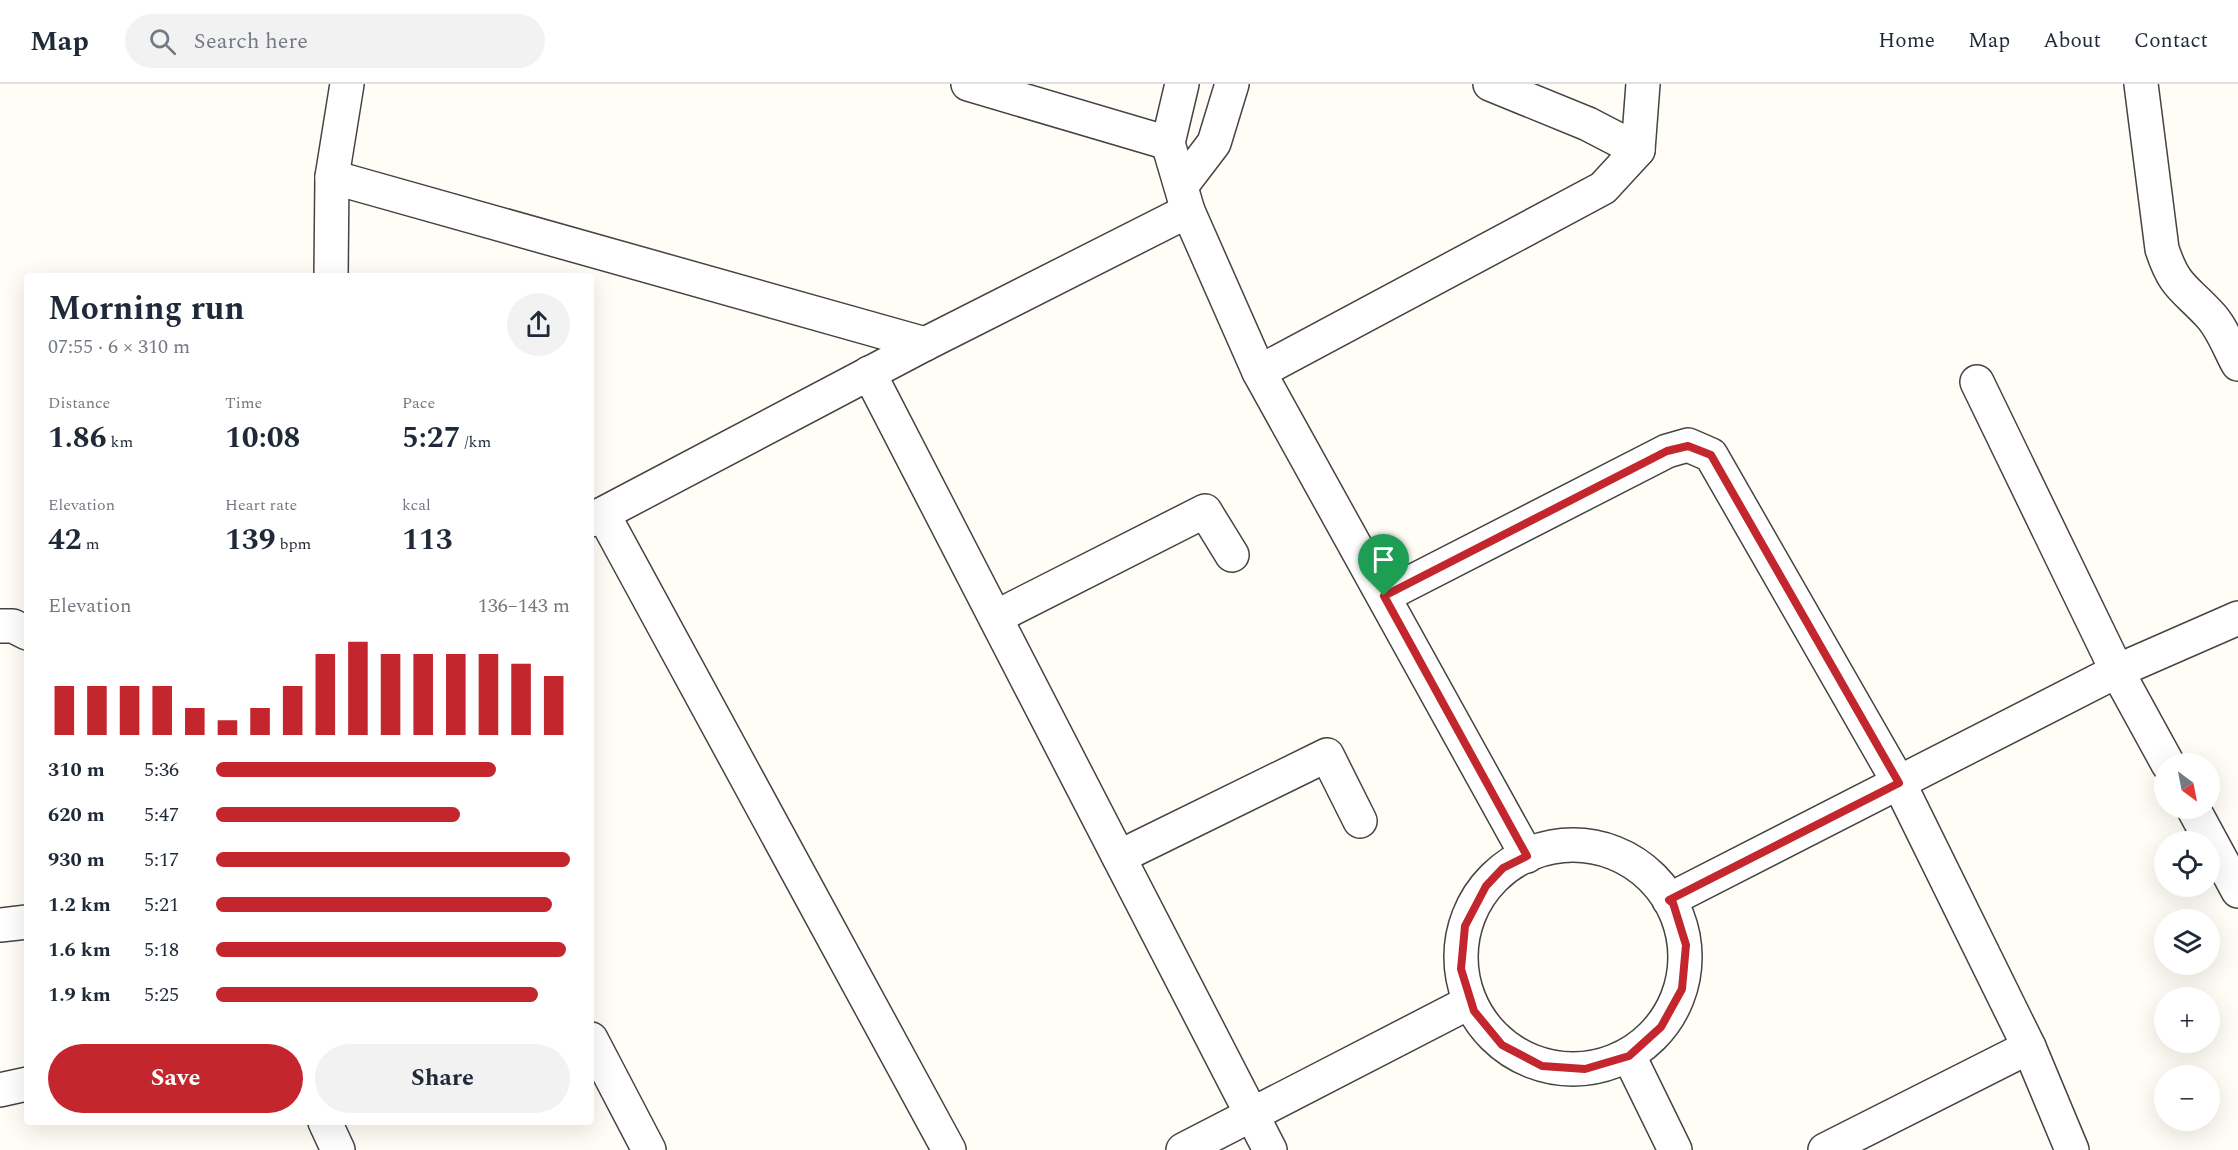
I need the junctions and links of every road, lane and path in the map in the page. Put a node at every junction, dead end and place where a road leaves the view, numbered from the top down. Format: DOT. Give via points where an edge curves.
graph roads {
  1 [pos="347,84"];
  2 [pos="968,84"];
  3 [pos="1182,84"];
  4 [pos="1232,84"];
  5 [pos="1490,84"];
  6 [pos="1643,84"];
  7 [pos="2141,84"];
  8 [pos="1168,143"];
  9 [pos="1638,150"];
  10 [pos="332,177"];
  11 [pos="1185,198"];
  12 [pos="331,273"];
  13 [pos="925,344"];
  14 [pos="2238,364"];
  15 [pos="1259,372"];
  16 [pos="870,373"];
  17 [pos="1977,382"];
  18 [pos="597,517"];
  19 [pos="1232,555"];
  20 [pos="1384,596"];
  21 [pos="996,617"];
  22 [pos="2238,618"];
  23 [pos="0,626"];
  24 [pos="24,632"];
  25 [pos="2117,671"];
  26 [pos="2162,753"];
  27 [pos="1899,783"];
  28 [pos="2199,819"];
  29 [pos="1360,821"];
  30 [pos="1527,856"];
  31 [pos="1119,857"];
  32 [pos="2238,891"];
  33 [pos="1669,900"];
  34 [pos="24,922"];
  35 [pos="0,925"];
  36 [pos="1470,1002"];
  37 [pos="594,1045"];
  38 [pos="2029,1047"];
  39 [pos="1629,1056"];
  40 [pos="24,1085"];
  41 [pos="0,1090"];
  42 [pos="1252,1115"];
  43 [pos="326,1125"];
  44 [pos="338,1150"];
  45 [pos="649,1150"];
  46 [pos="949,1150"];
  47 [pos="1183,1150"];
  48 [pos="1270,1150"];
  49 [pos="1675,1150"];
  50 [pos="1825,1150"];
  51 [pos="2072,1150"];
  1 -- 10 [label="street"];
  2 -- 8 [label="street"];
  3 -- 8 [label="street"];
  4 -- 11 [label="street" via="1214,143"];
  5 -- 9 [label="street" via="1588,124"];
  6 -- 9 [label="street"];
  7 -- 14 [label="street" via="2162,249 2168,267 2176,283 2214,321"];
  8 -- 11 [label="street"];
  9 -- 15 [label="street" via="1603,188"];
  10 -- 12 [label="street"];
  10 -- 13 [label="street"];
  11 -- 13 [label="street"];
  11 -- 15 [label="street"];
  13 -- 16 [label="street"];
  15 -- 20 [label="street"];
  16 -- 18 [label="street"];
  16 -- 21 [label="street"];
  17 -- 25 [label="street"];
  18 -- 46 [label="street"];
  19 -- 21 [label="street" via="1205,511"];
  20 -- 27 [label="street" via="1667,451 1688,446 1711,455"];
  20 -- 30 [label="street"];
  21 -- 31 [label="street"];
  22 -- 25 [label="street"];
  23 -- 24 [label="street"];
  25 -- 26 [label="street"];
  25 -- 27 [label="street"];
  27 -- 33 [label="street"];
  27 -- 38 [label="street"];
  28 -- 32 [label="street"];
  29 -- 31 [label="street" via="1327,755"];
  30 -- 33 [label="street" via="1561,845 1605,849 1644,869"];
  30 -- 36 [label="street" via="1503,868 1486,886 1465,926 1461,969"];
  31 -- 42 [label="street"];
  33 -- 39 [label="street" via="1686,945 1682,989 1661,1027"];
  34 -- 35 [label="street"];
  36 -- 39 [label="street" via="1502,1045 1542,1066 1585,1069"];
  36 -- 42 [label="street"];
  37 -- 45 [label="street"];
  38 -- 50 [label="street"];
  38 -- 51 [label="street"];
  39 -- 49 [label="street"];
  40 -- 41 [label="street"];
  42 -- 47 [label="street"];
  42 -- 48 [label="street"];
  43 -- 44 [label="street"];
}
